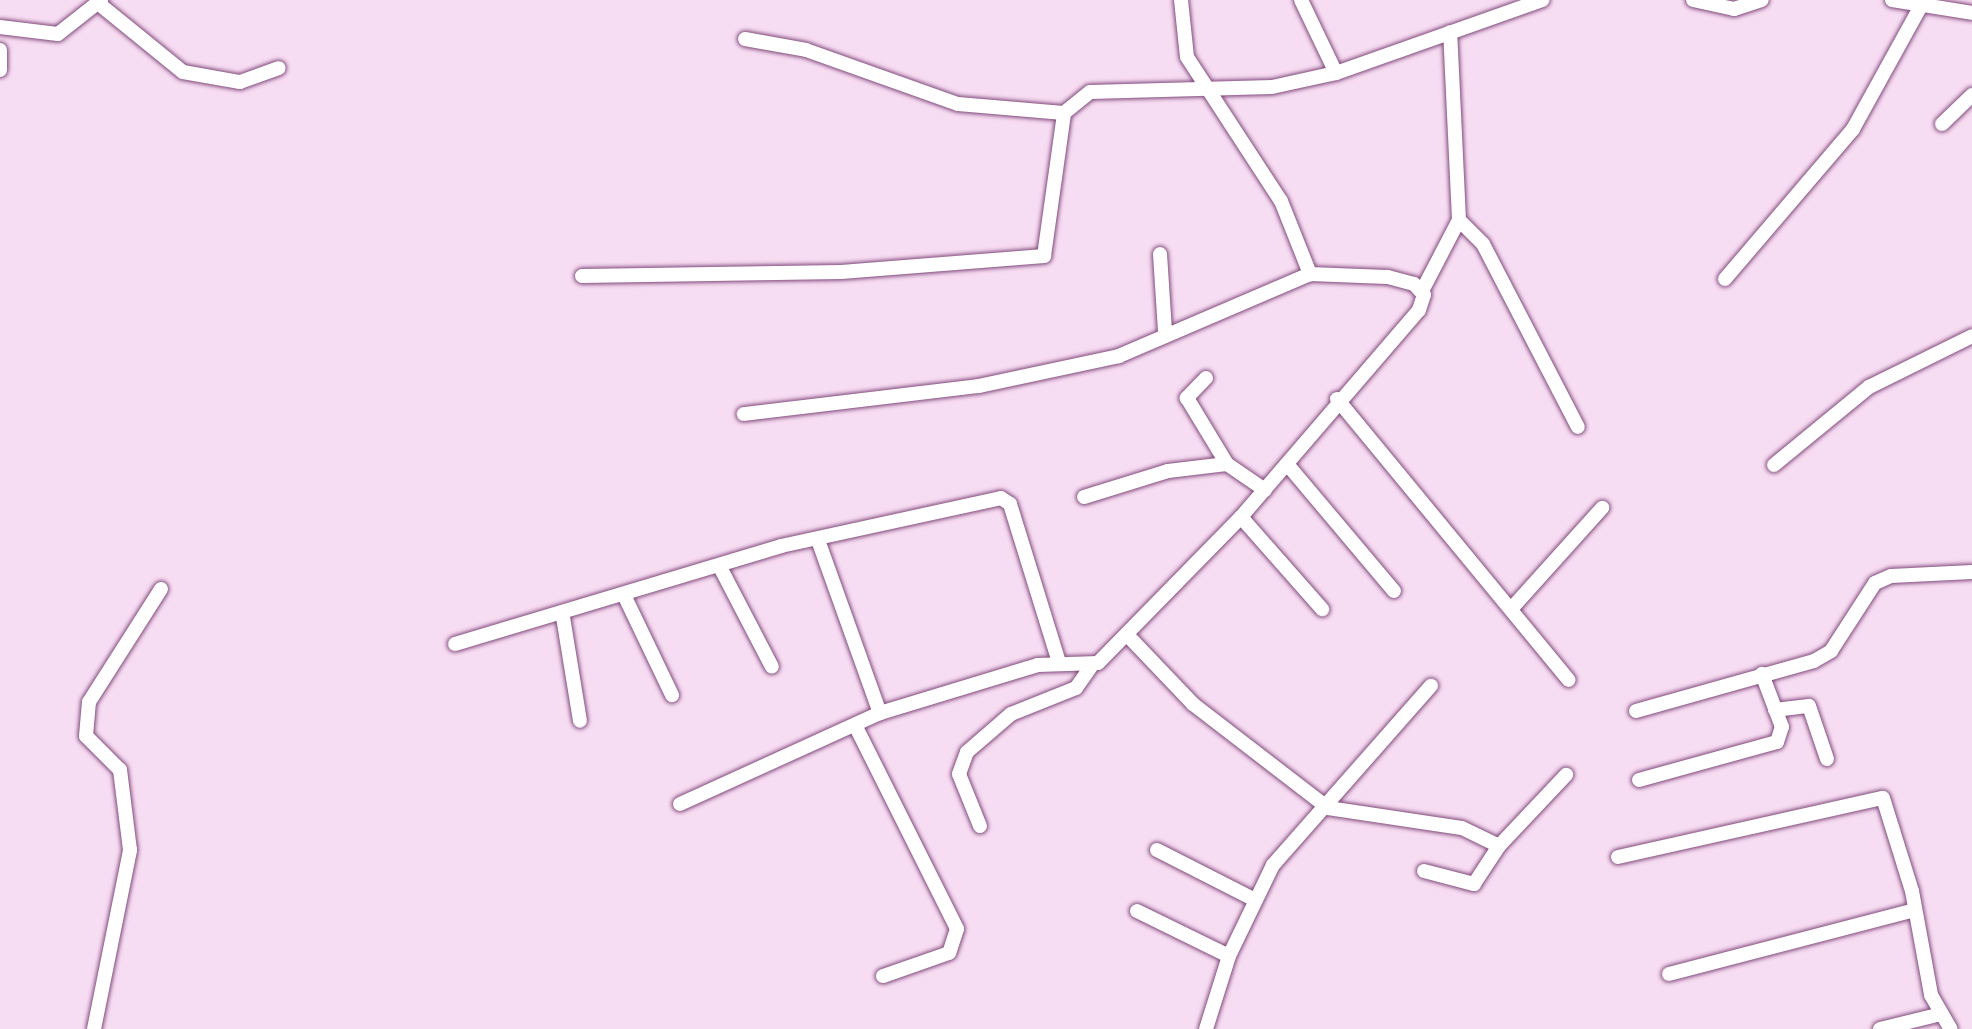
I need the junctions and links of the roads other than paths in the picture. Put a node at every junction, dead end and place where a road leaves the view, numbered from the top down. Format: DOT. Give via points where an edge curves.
graph roads {
  1 [pos="1181,0"];
  2 [pos="1301,0"];
  3 [pos="1542,0"];
  4 [pos="1693,0"];
  5 [pos="1762,0"];
  6 [pos="1892,0"];
  7 [pos="99,1"];
  8 [pos="1921,6"];
  9 [pos="1972,13"];
  10 [pos="0,27"];
  11 [pos="1450,32"];
  12 [pos="745,39"];
  13 [pos="0,50"];
  14 [pos="279,68"];
  15 [pos="0,70"];
  16 [pos="1336,73"];
  17 [pos="1212,87"];
  18 [pos="1972,95"];
  19 [pos="1064,113"];
  20 [pos="1942,124"];
  21 [pos="1459,220"];
  22 [pos="1160,254"];
  23 [pos="1310,274"];
  24 [pos="582,276"];
  25 [pos="1725,279"];
  26 [pos="1422,291"];
  27 [pos="1165,332"];
  28 [pos="1972,336"];
  29 [pos="1206,378"];
  30 [pos="1337,399"];
  31 [pos="744,414"];
  32 [pos="1578,427"];
  33 [pos="1227,464"];
  34 [pos="1287,464"];
  35 [pos="1774,465"];
  36 [pos="1265,490"];
  37 [pos="1084,497"];
  38 [pos="1602,508"];
  39 [pos="1241,517"];
  40 [pos="818,540"];
  41 [pos="721,569"];
  42 [pos="1972,572"];
  43 [pos="161,589"];
  44 [pos="1394,591"];
  45 [pos="625,597"];
  46 [pos="1512,608"];
  47 [pos="1322,609"];
  48 [pos="563,617"];
  49 [pos="1130,638"];
  50 [pos="455,644"];
  51 [pos="1059,662"];
  52 [pos="1093,664"];
  53 [pos="772,667"];
  54 [pos="1762,674"];
  55 [pos="1569,680"];
  56 [pos="1431,686"];
  57 [pos="672,695"];
  58 [pos="1775,710"];
  59 [pos="1636,711"];
  60 [pos="880,713"];
  61 [pos="580,721"];
  62 [pos="855,725"];
  63 [pos="1827,759"];
  64 [pos="1566,775"];
  65 [pos="1639,780"];
  66 [pos="680,804"];
  67 [pos="1328,808"];
  68 [pos="980,826"];
  69 [pos="1499,846"];
  70 [pos="1157,850"];
  71 [pos="1618,857"];
  72 [pos="1424,871"];
  73 [pos="1253,899"];
  74 [pos="1914,910"];
  75 [pos="1137,911"];
  76 [pos="1229,956"];
  77 [pos="1669,974"];
  78 [pos="883,976"];
  79 [pos="1941,1014"];
  80 [pos="94,1029"];
  81 [pos="1206,1029"];
  82 [pos="1880,1029"];
  83 [pos="1951,1029"];
  1 -- 17 [label="street" via="1187,57"];
  2 -- 16 [label="street"];
  3 -- 11 [label="street"];
  4 -- 5 [label="street" via="1734,9"];
  6 -- 8 [label="street"];
  7 -- 10 [label="street" via="58,34"];
  7 -- 14 [label="street" via="183,72 240,82"];
  8 -- 9 [label="street"];
  8 -- 25 [label="street" via="1853,129"];
  11 -- 16 [label="street"];
  11 -- 21 [label="street"];
  12 -- 19 [label="street" via="806,50 958,104"];
  13 -- 15 [label="street"];
  16 -- 17 [label="street" via="1272,87"];
  17 -- 19 [label="street" via="1090,92"];
  17 -- 23 [label="street" via="1281,201"];
  18 -- 20 [label="street"];
  19 -- 24 [label="street" via="1044,256 841,272"];
  21 -- 26 [label="street"];
  21 -- 32 [label="street" via="1483,244"];
  22 -- 27 [label="street"];
  23 -- 26 [label="street" via="1387,277"];
  23 -- 27 [label="street" via="1225,316"];
  26 -- 30 [label="street" via="1419,310"];
  27 -- 31 [label="street" via="1119,356 979,386"];
  28 -- 35 [label="street" via="1869,387"];
  29 -- 33 [label="street" via="1187,398"];
  30 -- 34 [label="street"];
  30 -- 46 [label="street"];
  33 -- 36 [label="street"];
  33 -- 37 [label="street" via="1168,471"];
  34 -- 36 [label="street"];
  34 -- 44 [label="street"];
  36 -- 39 [label="street"];
  38 -- 46 [label="street"];
  39 -- 47 [label="street"];
  39 -- 49 [label="street"];
  40 -- 41 [label="street"];
  40 -- 51 [label="street" via="1006,498"];
  40 -- 60 [label="street"];
  41 -- 45 [label="street"];
  41 -- 53 [label="street"];
  42 -- 54 [label="street" via="1912,572 1875,583 1831,651"];
  43 -- 80 [label="street" via="89,702 86,736 120,770 130,850"];
  45 -- 48 [label="street"];
  45 -- 57 [label="street"];
  46 -- 55 [label="street"];
  48 -- 50 [label="street"];
  48 -- 61 [label="street"];
  49 -- 52 [label="street"];
  49 -- 67 [label="street" via="1202,712"];
  51 -- 52 [label="street"];
  51 -- 60 [label="street"];
  52 -- 68 [label="street" via="1076,688 1011,714 967,752 959,774"];
  54 -- 58 [label="street"];
  54 -- 59 [label="street"];
  56 -- 67 [label="street"];
  58 -- 63 [label="street" via="1809,706"];
  58 -- 65 [label="street" via="1783,733 1777,742"];
  60 -- 62 [label="street"];
  62 -- 66 [label="street"];
  62 -- 78 [label="street" via="957,929 949,953"];
  64 -- 69 [label="street"];
  67 -- 69 [label="street" via="1462,828"];
  67 -- 73 [label="street" via="1292,840"];
  69 -- 72 [label="street" via="1474,884"];
  70 -- 73 [label="street"];
  71 -- 74 [label="street" via="1877,795 1889,810"];
  73 -- 76 [label="street"];
  74 -- 77 [label="street"];
  74 -- 79 [label="street"];
  75 -- 76 [label="street"];
  76 -- 81 [label="street"];
  79 -- 82 [label="street"];
  79 -- 83 [label="street"];
}
